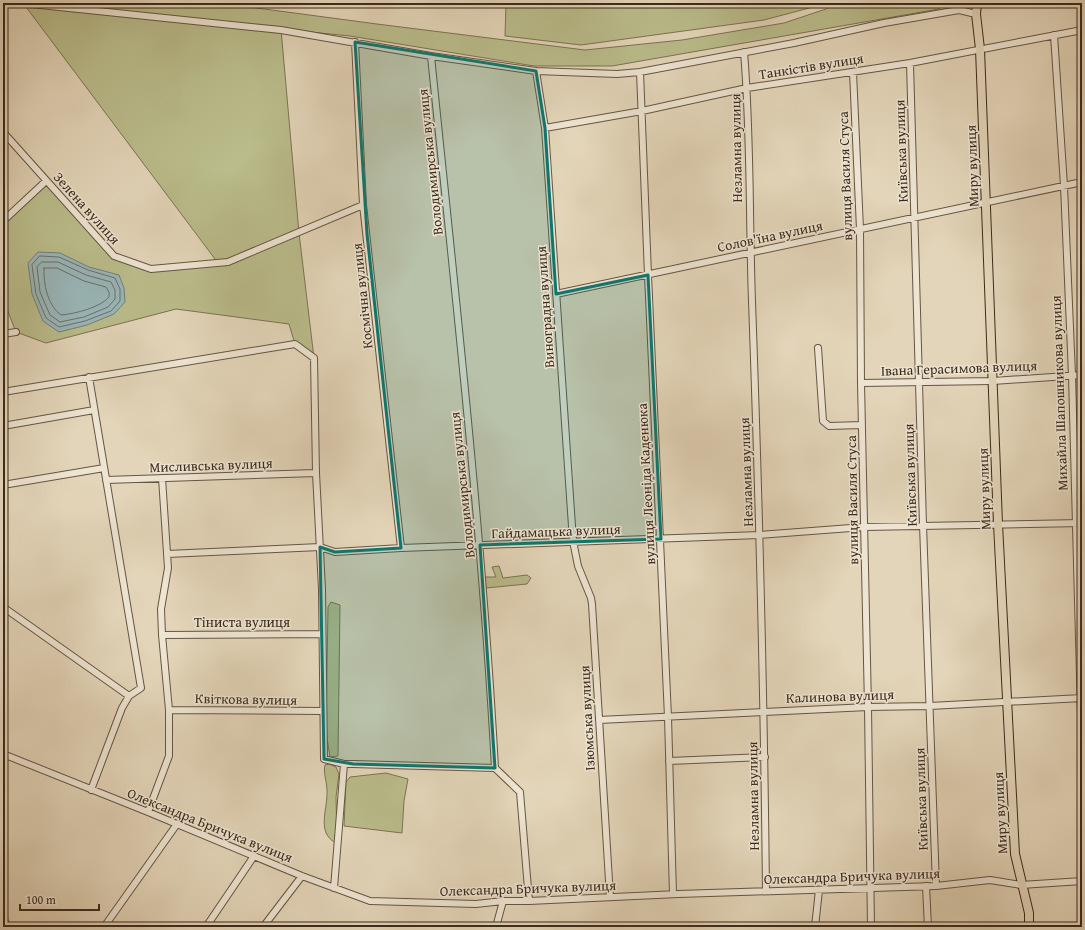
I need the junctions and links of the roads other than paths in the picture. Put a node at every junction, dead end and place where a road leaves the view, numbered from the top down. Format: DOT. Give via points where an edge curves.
graph roads {
  1 [pos="21,3"];
  2 [pos="977,3"];
  3 [pos="976,14"];
  4 [pos="1082,30"];
  5 [pos="1054,35"];
  6 [pos="355,42"];
  7 [pos="980,49"];
  8 [pos="744,52"];
  9 [pos="431,56"];
  10 [pos="910,63"];
  11 [pos="536,71"];
  12 [pos="640,72"];
  13 [pos="853,72"];
  14 [pos="747,88"];
  15 [pos="642,111"];
  16 [pos="545,128"];
  17 [pos="3,132"];
  18 [pos="46,181"];
  19 [pos="1082,182"];
  20 [pos="1064,186"];
  21 [pos="986,201"];
  22 [pos="364,204"];
  23 [pos="915,216"];
  24 [pos="3,221"];
  25 [pos="860,229"];
  26 [pos="750,253"];
  27 [pos="648,275"];
  28 [pos="556,294"];
  29 [pos="16,332"];
  30 [pos="3,334"];
  31 [pos="818,348"];
  32 [pos="1072,375"];
  33 [pos="1082,375"];
  34 [pos="89,378"];
  35 [pos="993,381"];
  36 [pos="919,382"];
  37 [pos="861,383"];
  38 [pos="3,392"];
  39 [pos="94,410"];
  40 [pos="862,425"];
  41 [pos="3,426"];
  42 [pos="104,468"];
  43 [pos="316,473"];
  44 [pos="162,478"];
  45 [pos="106,480"];
  46 [pos="3,485"];
  47 [pos="1079,523"];
  48 [pos="998,524"];
  49 [pos="923,525"];
  50 [pos="864,527"];
  51 [pos="760,534"];
  52 [pos="661,539"];
  53 [pos="573,541"];
  54 [pos="480,546"];
  55 [pos="320,547"];
  56 [pos="402,548"];
  57 [pos="167,554"];
  58 [pos="3,607"];
  59 [pos="322,634"];
  60 [pos="162,635"];
  61 [pos="129,696"];
  62 [pos="1081,698"];
  63 [pos="1007,701"];
  64 [pos="930,706"];
  65 [pos="868,707"];
  66 [pos="169,710"];
  67 [pos="323,711"];
  68 [pos="764,712"];
  69 [pos="668,717"];
  70 [pos="599,720"];
  71 [pos="1082,751"];
  72 [pos="3,754"];
  73 [pos="765,757"];
  74 [pos="669,761"];
  75 [pos="344,764"];
  76 [pos="495,768"];
  77 [pos="90,790"];
  78 [pos="148,812"];
  79 [pos="177,824"];
  80 [pos="254,856"];
  81 [pos="302,876"];
  82 [pos="1082,881"];
  83 [pos="1021,885"];
  84 [pos="926,886"];
  85 [pos="936,886"];
  86 [pos="334,888"];
  87 [pos="870,888"];
  88 [pos="819,890"];
  89 [pos="766,891"];
  90 [pos="673,894"];
  91 [pos="610,898"];
  92 [pos="503,901"];
  93 [pos="529,901"];
  94 [pos="104,927"];
  95 [pos="206,927"];
  96 [pos="263,927"];
  97 [pos="496,927"];
  98 [pos="815,927"];
  99 [pos="871,927"];
  100 [pos="928,927"];
  101 [pos="1029,927"];
  1 -- 6 [label="street" via="281,30"];
  2 -- 3 [label="main road, Миру вулиця"];
  3 -- 7 [label="main road, Миру вулиця"];
  3 -- 8 [label="street" via="959,10"];
  4 -- 5 [label="street, Танкістів вулиця"];
  5 -- 7 [label="street, Танкістів вулиця"];
  5 -- 20 [label="street, Михайла Шапошникова вулиця"];
  6 -- 9 [label="street"];
  6 -- 22 [label="street, Космічна вулиця"];
  7 -- 10 [label="street, Танкістів вулиця"];
  7 -- 21 [label="main road, Миру вулиця"];
  8 -- 12 [label="street"];
  8 -- 14 [label="street, Незламна вулиця"];
  9 -- 11 [label="street"];
  9 -- 54 [label="street, Володимирська вулиця"];
  10 -- 13 [label="street, Танкістів вулиця"];
  10 -- 23 [label="street, Київська вулиця"];
  11 -- 12 [label="street" via="617,74"];
  11 -- 16 [label="street, Виноградна вулиця"];
  12 -- 15 [label="street, вулиця Леоніда Каденюка"];
  13 -- 14 [label="street, Танкістів вулиця"];
  13 -- 25 [label="street, вулиця Василя Стуса"];
  14 -- 15 [label="street, Танкістів вулиця"];
  14 -- 26 [label="street, Незламна вулиця"];
  15 -- 16 [label="street, Танкістів вулиця"];
  15 -- 27 [label="street, вулиця Леоніда Каденюка"];
  16 -- 28 [label="street, Виноградна вулиця"];
  17 -- 18 [label="street, Зелена вулиця"];
  18 -- 22 [label="street, Зелена вулиця" via="114,256 151,269 228,262"];
  18 -- 24 [label="street"];
  19 -- 20 [label="street, Солов'їна вулиця"];
  20 -- 21 [label="street, Солов'їна вулиця"];
  20 -- 32 [label="street, Михайла Шапошникова вулиця"];
  21 -- 23 [label="street, Солов'їна вулиця"];
  21 -- 35 [label="main road, Миру вулиця"];
  22 -- 56 [label="street, Космічна вулиця"];
  23 -- 25 [label="street, Солов'їна вулиця"];
  23 -- 36 [label="street, Київська вулиця"];
  25 -- 26 [label="street, Солов'їна вулиця"];
  25 -- 37 [label="street, вулиця Василя Стуса"];
  26 -- 27 [label="street, Солов'їна вулиця"];
  26 -- 51 [label="street, Незламна вулиця"];
  27 -- 28 [label="street, Солов'їна вулиця"];
  27 -- 52 [label="street, вулиця Леоніда Каденюка"];
  28 -- 53 [label="street, Виноградна вулиця"];
  29 -- 30 [label="street"];
  31 -- 40 [label="street" via="823,421 829,426"];
  32 -- 33 [label="street, Івана Герасимова вулиця"];
  32 -- 35 [label="street, Івана Герасимова вулиця"];
  32 -- 47 [label="street, Михайла Шапошникова вулиця"];
  34 -- 38 [label="street"];
  34 -- 39 [label="street"];
  34 -- 43 [label="street" via="295,344 314,358"];
  35 -- 36 [label="street, Івана Герасимова вулиця"];
  35 -- 48 [label="main road, Миру вулиця"];
  36 -- 37 [label="street, Івана Герасимова вулиця"];
  36 -- 49 [label="street, Київська вулиця"];
  37 -- 40 [label="street, вулиця Василя Стуса"];
  39 -- 41 [label="street"];
  39 -- 42 [label="street"];
  40 -- 50 [label="street, вулиця Василя Стуса"];
  42 -- 45 [label="street"];
  42 -- 46 [label="street"];
  43 -- 44 [label="street, Мисливська вулиця"];
  43 -- 55 [label="street"];
  44 -- 45 [label="street, Мисливська вулиця"];
  44 -- 57 [label="street"];
  45 -- 61 [label="street" via="142,688"];
  47 -- 48 [label="street, Гайдамацька вулиця"];
  47 -- 62 [label="street, Михайла Шапошникова вулиця"];
  48 -- 49 [label="street, Гайдамацька вулиця"];
  48 -- 63 [label="main road, Миру вулиця"];
  49 -- 50 [label="street, Гайдамацька вулиця"];
  49 -- 64 [label="street, Київська вулиця"];
  50 -- 51 [label="street, Гайдамацька вулиця"];
  50 -- 65 [label="street, вулиця Василя Стуса"];
  51 -- 52 [label="street, Гайдамацька вулиця"];
  51 -- 68 [label="street, Незламна вулиця"];
  52 -- 53 [label="street, Гайдамацька вулиця"];
  52 -- 69 [label="street, вулиця Леоніда Каденюка"];
  53 -- 54 [label="street, Гайдамацька вулиця"];
  53 -- 70 [label="street, Ізюмська вулиця" via="578,566 591,598"];
  54 -- 56 [label="street, Гайдамацька вулиця"];
  54 -- 76 [label="street, Володимирська вулиця"];
  55 -- 56 [label="street, Гайдамацька вулиця" via="335,552"];
  55 -- 57 [label="street, Гайдамацька вулиця"];
  55 -- 59 [label="street"];
  57 -- 60 [label="street" via="168,568 161,608"];
  58 -- 61 [label="street"];
  59 -- 60 [label="street, Тіниста вулиця"];
  59 -- 67 [label="street"];
  60 -- 66 [label="street"];
  61 -- 77 [label="street"];
  62 -- 63 [label="street, Калинова вулиця"];
  62 -- 71 [label="street, Михайла Шапошникова вулиця"];
  63 -- 64 [label="street, Калинова вулиця"];
  63 -- 83 [label="main road, Миру вулиця" via="1015,854"];
  64 -- 65 [label="street, Калинова вулиця"];
  64 -- 85 [label="street, Київська вулиця"];
  65 -- 68 [label="street, Калинова вулиця"];
  65 -- 87 [label="street, вулиця Василя Стуса"];
  66 -- 67 [label="street, Квіткова вулиця"];
  66 -- 78 [label="street" via="168,756"];
  67 -- 75 [label="street" via="324,759"];
  68 -- 69 [label="street, Калинова вулиця"];
  68 -- 73 [label="street, Незламна вулиця"];
  69 -- 70 [label="street, Калинова вулиця"];
  69 -- 74 [label="street, вулиця Леоніда Каденюка"];
  70 -- 91 [label="street, Ізюмська вулиця"];
  72 -- 77 [label="street, Олександра Бричука вулиця"];
  73 -- 74 [label="street"];
  73 -- 89 [label="street, Незламна вулиця"];
  74 -- 90 [label="street, вулиця Леоніда Каденюка"];
  75 -- 76 [label="street"];
  75 -- 86 [label="street"];
  76 -- 93 [label="street" via="520,792"];
  77 -- 78 [label="street, Олександра Бричука вулиця"];
  78 -- 79 [label="street, Олександра Бричука вулиця"];
  79 -- 80 [label="street, Олександра Бричука вулиця"];
  79 -- 94 [label="street"];
  80 -- 81 [label="street, Олександра Бричука вулиця"];
  80 -- 95 [label="street"];
  81 -- 86 [label="street, Олександра Бричука вулиця"];
  81 -- 96 [label="street"];
  82 -- 83 [label="street, Олександра Бричука вулиця"];
  83 -- 85 [label="street, Олександра Бричука вулиця" via="990,880"];
  83 -- 101 [label="main road, Миру вулиця" via="1029,913"];
  84 -- 85 [label="street, Олександра Бричука вулиця"];
  84 -- 87 [label="street, Олександра Бричука вулиця"];
  84 -- 100 [label="street"];
  86 -- 92 [label="street, Олександра Бричука вулиця" via="370,901 476,904"];
  87 -- 88 [label="street, Олександра Бричука вулиця"];
  87 -- 99 [label="street, вулиця Василя Стуса"];
  88 -- 89 [label="street, Олександра Бричука вулиця"];
  88 -- 98 [label="street"];
  89 -- 90 [label="street, Олександра Бричука вулиця"];
  90 -- 91 [label="street, Олександра Бричука вулиця"];
  91 -- 93 [label="street, Олександра Бричука вулиця"];
  92 -- 93 [label="street, Олександра Бричука вулиця"];
  92 -- 97 [label="street"];
}
